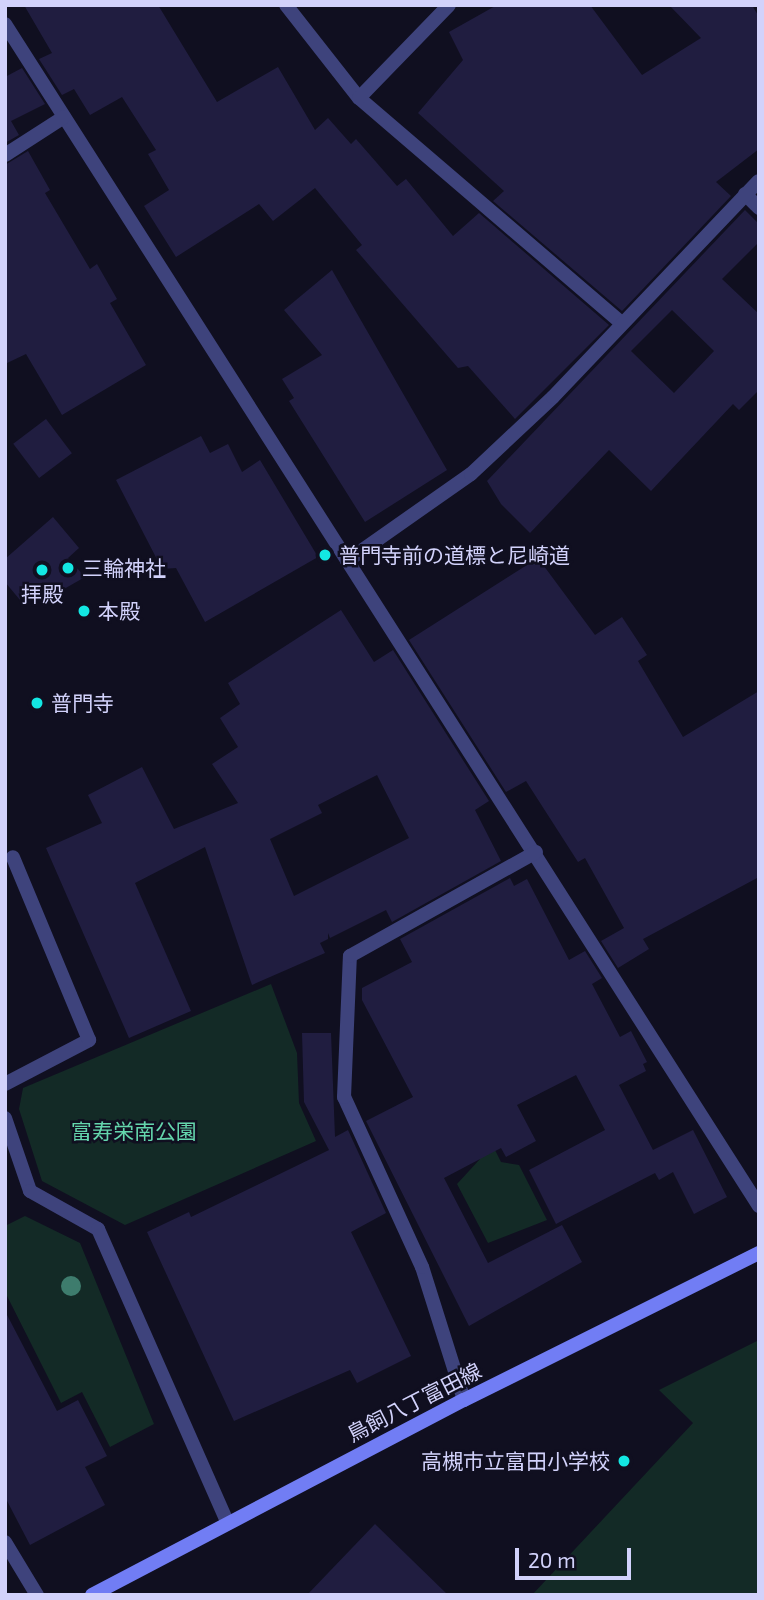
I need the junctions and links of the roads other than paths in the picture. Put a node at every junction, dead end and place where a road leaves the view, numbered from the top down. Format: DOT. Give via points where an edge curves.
graph roads {
  1 [pos="286,5"];
  2 [pos="449,5"];
  3 [pos="5,24"];
  4 [pos="359,98"];
  5 [pos="64,117"];
  6 [pos="5,155"];
  7 [pos="759,181"];
  8 [pos="745,194"];
  9 [pos="759,208"];
  10 [pos="620,322"];
  11 [pos="347,561"];
  12 [pos="536,852"];
  13 [pos="13,857"];
  14 [pos="5,1084"];
  15 [pos="5,1118"];
  16 [pos="759,1206"];
  17 [pos="759,1253"];
  18 [pos="464,1400"];
  19 [pos="227,1522"];
  20 [pos="5,1542"];
  21 [pos="37,1595"];
  22 [pos="92,1595"];
  1 -- 4 [label="street"];
  2 -- 4 [label="street"];
  3 -- 5 [label="street"];
  4 -- 10 [label="street"];
  5 -- 6 [label="street"];
  5 -- 11 [label="street"];
  7 -- 8 [label="street"];
  8 -- 9 [label="street"];
  8 -- 10 [label="street"];
  10 -- 11 [label="street" via="553,397 471,474"];
  11 -- 12 [label="street"];
  12 -- 16 [label="street"];
  12 -- 18 [label="street" via="350,956 344,1097 422,1267"];
  13 -- 14 [label="street" via="89,1041"];
  15 -- 19 [label="street" via="30,1191 98,1229"];
  17 -- 18 [label="main road, 鳥飼八丁富田線"];
  18 -- 19 [label="main road, 鳥飼八丁富田線"];
  19 -- 22 [label="main road, 鳥飼八丁富田線"];
  20 -- 21 [label="street"];
}
